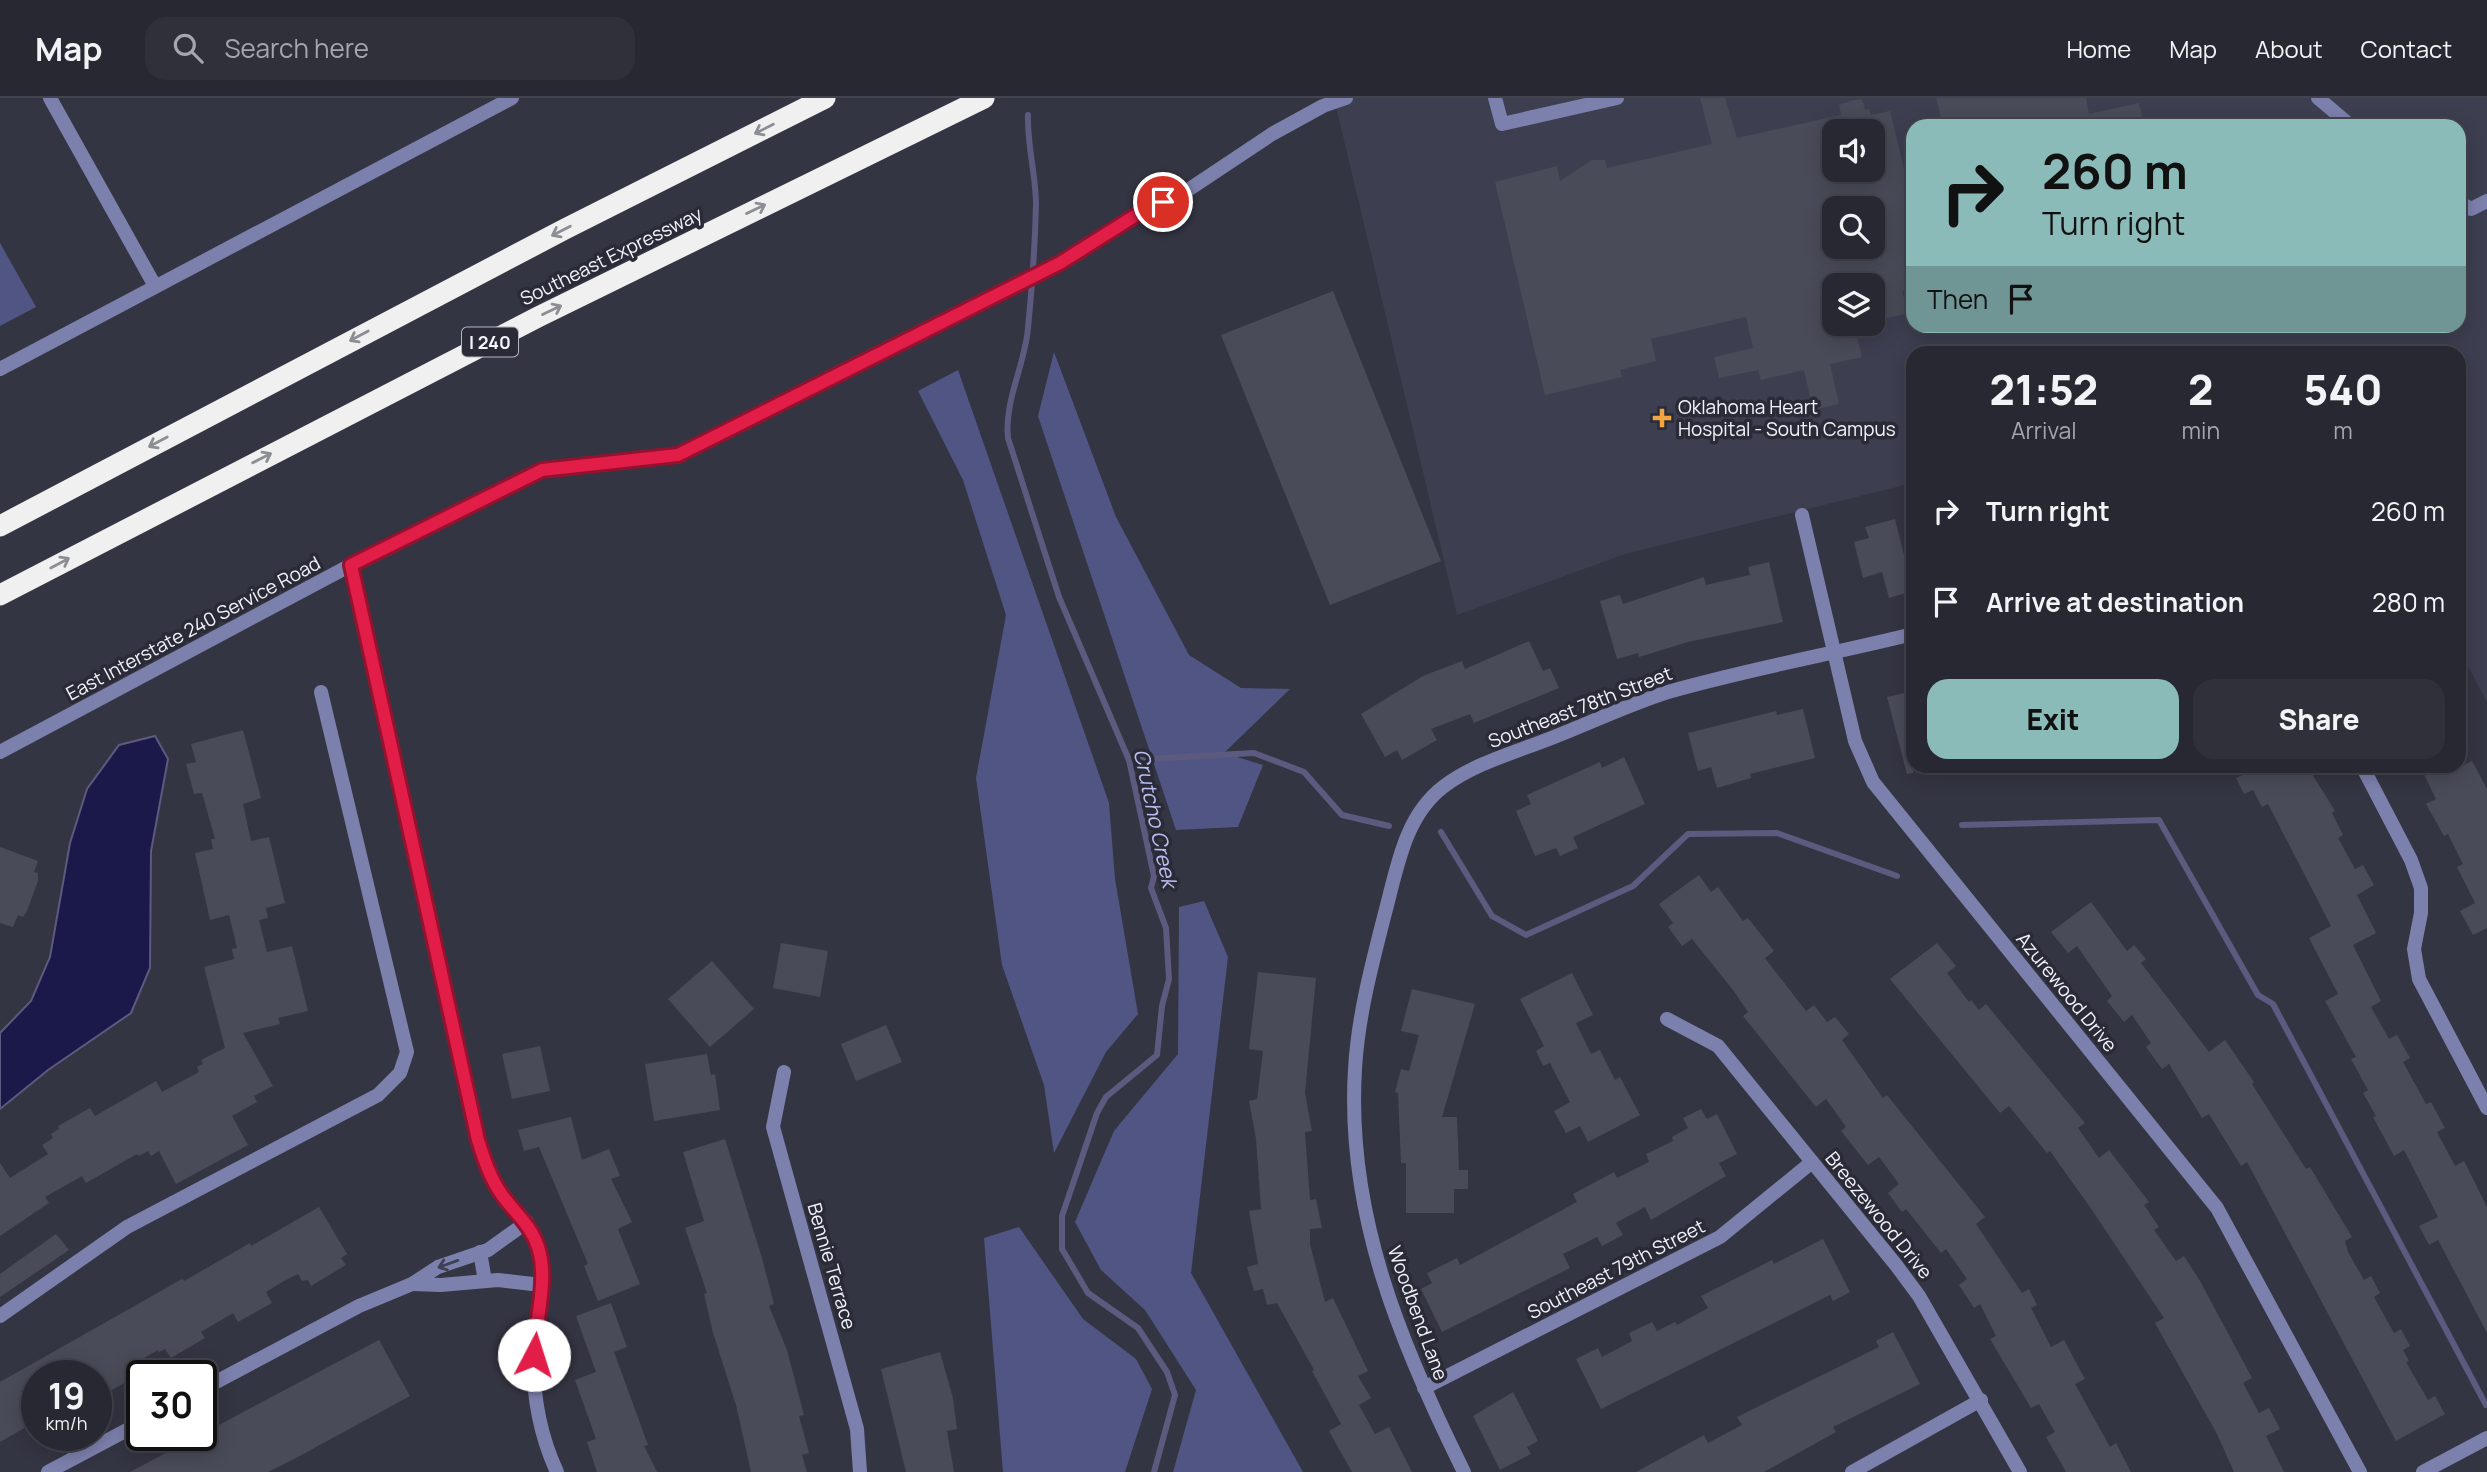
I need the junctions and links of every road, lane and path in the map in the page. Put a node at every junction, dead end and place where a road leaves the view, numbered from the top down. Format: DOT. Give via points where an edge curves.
graph roads {
  1 [pos="50,98"];
  2 [pos="512,98"];
  3 [pos="825,98"];
  4 [pos="984,98"];
  5 [pos="1346,98"];
  6 [pos="1495,98"];
  7 [pos="1618,98"];
  8 [pos="2318,98"];
  9 [pos="2343,119"];
  10 [pos="2487,201"];
  11 [pos="2466,206"];
  12 [pos="155,286"];
  13 [pos="0,369"];
  14 [pos="1802,515"];
  15 [pos="0,526"];
  16 [pos="351,565"];
  17 [pos="0,595"];
  18 [pos="1906,636"];
  19 [pos="1834,652"];
  20 [pos="321,692"];
  21 [pos="0,752"];
  22 [pos="2366,773"];
  23 [pos="1397,871"];
  24 [pos="1667,1019"];
  25 [pos="784,1072"];
  26 [pos="2487,1108"];
  27 [pos="1812,1162"];
  28 [pos="527,1222"];
  29 [pos="480,1252"];
  30 [pos="485,1281"];
  31 [pos="412,1284"];
  32 [pos="541,1285"];
  33 [pos="0,1317"];
  34 [pos="217,1381"];
  35 [pos="1424,1388"];
  36 [pos="1981,1400"];
  37 [pos="126,1430"];
  38 [pos="2487,1438"];
  39 [pos="47,1472"];
  40 [pos="556,1472"];
  41 [pos="860,1472"];
  42 [pos="1464,1472"];
  43 [pos="1852,1472"];
  44 [pos="2020,1472"];
  45 [pos="2360,1472"];
  46 [pos="2423,1472"];
  1 -- 12 [label="street"];
  2 -- 12 [label="street"];
  3 -- 15 [label="highway, one-way" via="540,241"];
  17 -- 4 [label="highway, Southeast Expressway / I 240, one-way" via="538,317"];
  5 -- 16 [label="street, East Interstate 240 Service Road" via="1272,134 1185,192 1141,212 1060,263 678,455 542,470"];
  6 -- 7 [label="street" via="1502,124"];
  8 -- 9 [label="street"];
  10 -- 11 [label="street"];
  12 -- 13 [label="street"];
  14 -- 19 [label="street, Azurewood Drive"];
  16 -- 21 [label="street, East Interstate 240 Service Road"];
  16 -- 28 [label="street" via="478,1140 501,1194"];
  18 -- 19 [label="street, Southeast 78th Street"];
  19 -- 23 [label="street, Southeast 78th Street" via="1642,701 1477,767 1428,800 1405,841"];
  19 -- 45 [label="street, Azurewood Drive" via="1855,741 1873,782 2217,1208"];
  20 -- 33 [label="street" via="407,1052 400,1073 378,1095 127,1227"];
  22 -- 26 [label="street" via="2421,888 2414,949 2419,979"];
  23 -- 35 [label="street, Woodbend Lane" via="1360,1025 1355,1146 1366,1221 1382,1281"];
  24 -- 27 [label="street, Breezewood Drive" via="1718,1046"];
  25 -- 41 [label="street, Bennie Terrace" via="773,1127 857,1429"];
  27 -- 35 [label="street, Southeast 79th Street" via="1720,1237"];
  27 -- 36 [label="street, Breezewood Drive" via="1919,1296"];
  28 -- 29 [label="street"];
  28 -- 32 [label="street" via="540,1250"];
  29 -- 30 [label="street"];
  29 -- 31 [label="street, one-way" via="438,1267"];
  30 -- 31 [label="street"];
  30 -- 32 [label="street"];
  31 -- 34 [label="street" via="359,1306"];
  32 -- 40 [label="street" via="533,1374 542,1433"];
  35 -- 42 [label="street, Woodbend Lane"];
  36 -- 43 [label="street"];
  36 -- 44 [label="street, Breezewood Drive"];
  37 -- 39 [label="street"];
  38 -- 46 [label="street"];
}
